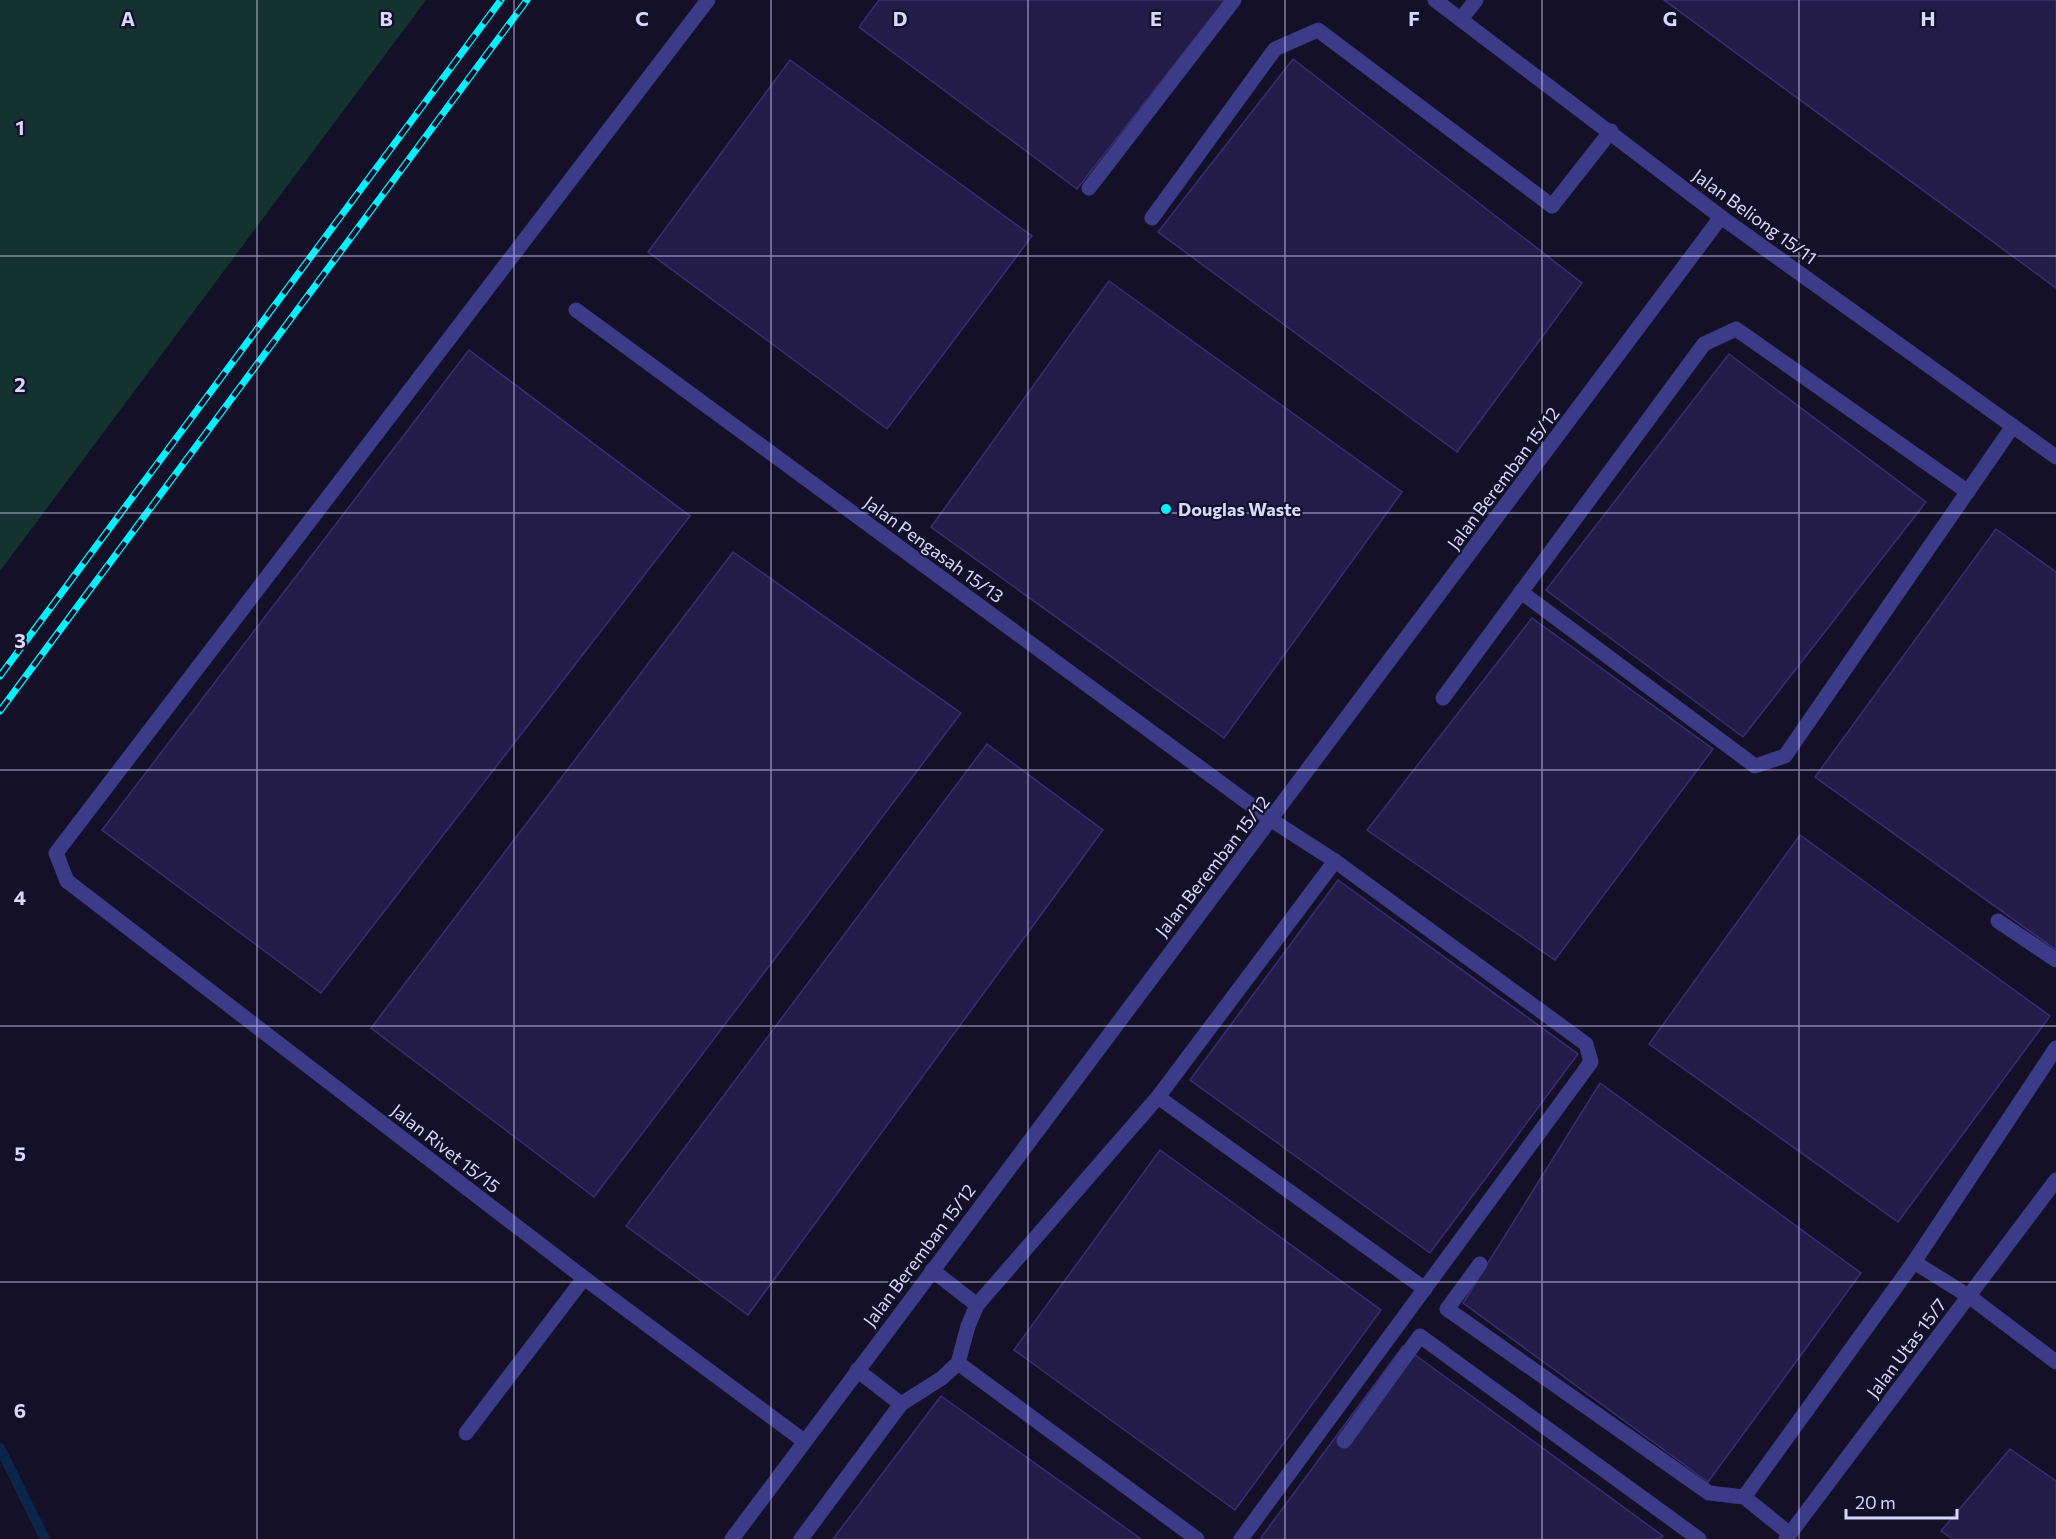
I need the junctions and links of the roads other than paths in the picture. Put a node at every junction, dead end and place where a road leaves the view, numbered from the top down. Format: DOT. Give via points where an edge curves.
graph roads {
  1 [pos="708,0"];
  2 [pos="1234,0"];
  3 [pos="1435,0"];
  4 [pos="1476,0"];
  5 [pos="1461,19"];
  6 [pos="1611,131"];
  7 [pos="1089,188"];
  8 [pos="1721,217"];
  9 [pos="1152,218"];
  10 [pos="576,310"];
  11 [pos="2013,426"];
  12 [pos="2056,457"];
  13 [pos="1968,492"];
  14 [pos="1521,592"];
  15 [pos="1443,698"];
  16 [pos="1270,819"];
  17 [pos="1335,861"];
  18 [pos="1998,921"];
  19 [pos="2056,960"];
  20 [pos="2056,1048"];
  21 [pos="1158,1097"];
  22 [pos="2056,1180"];
  23 [pos="1914,1262"];
  24 [pos="1480,1264"];
  25 [pos="932,1270"];
  26 [pos="584,1278"];
  27 [pos="1425,1289"];
  28 [pos="1970,1297"];
  29 [pos="977,1305"];
  30 [pos="2056,1362"];
  31 [pos="958,1363"];
  32 [pos="857,1370"];
  33 [pos="901,1404"];
  34 [pos="466,1433"];
  35 [pos="804,1441"];
  36 [pos="1344,1441"];
  37 [pos="1744,1497"];
  38 [pos="1788,1536"];
  39 [pos="732,1539"];
  40 [pos="801,1539"];
  41 [pos="1197,1539"];
  42 [pos="1241,1539"];
  43 [pos="1700,1539"];
  1 -- 26 [label="street, Jalan Rivet 15/15" via="56,853 68,881"];
  2 -- 7 [label="street"];
  3 -- 5 [label="street, Jalan Beliong 15/11"];
  4 -- 5 [label="street"];
  5 -- 6 [label="street, Jalan Beliong 15/11"];
  6 -- 8 [label="street, Jalan Beliong 15/11"];
  6 -- 9 [label="street" via="1552,206 1318,30 1275,49"];
  8 -- 11 [label="street, Jalan Beliong 15/11"];
  8 -- 16 [label="street, Jalan Beremban 15/12"];
  10 -- 16 [label="street, Jalan Pengasah 15/13"];
  11 -- 12 [label="street, Jalan Beliong 15/11"];
  11 -- 13 [label="street"];
  13 -- 14 [label="street" via="1736,329 1704,344"];
  13 -- 14 [label="street" via="1785,756 1770,763 1755,766"];
  14 -- 15 [label="street"];
  16 -- 17 [label="street, Jalan Pengasah 15/13"];
  16 -- 25 [label="street, Jalan Beremban 15/12"];
  17 -- 21 [label="street"];
  17 -- 27 [label="street, Jalan Pengasah 15/13" via="1586,1044 1590,1062"];
  18 -- 19 [label="street"];
  20 -- 23 [label="street"];
  21 -- 27 [label="street"];
  21 -- 29 [label="street"];
  22 -- 28 [label="street, Jalan Utas 15/7"];
  23 -- 28 [label="street"];
  23 -- 37 [label="street"];
  24 -- 37 [label="street" via="1447,1309 1709,1492"];
  25 -- 29 [label="street"];
  25 -- 32 [label="street, Jalan Beremban 15/12"];
  26 -- 34 [label="street"];
  26 -- 35 [label="street, Jalan Rivet 15/15"];
  27 -- 42 [label="street, Jalan Pengasah 15/13"];
  28 -- 30 [label="street"];
  28 -- 38 [label="street, Jalan Utas 15/7"];
  29 -- 31 [label="street"];
  31 -- 33 [label="street"];
  31 -- 41 [label="street"];
  32 -- 33 [label="street"];
  32 -- 35 [label="street, Jalan Beremban 15/12"];
  33 -- 40 [label="street"];
  35 -- 39 [label="street, Jalan Beremban 15/12"];
  36 -- 43 [label="street" via="1420,1336"];
  37 -- 38 [label="street"];
}
